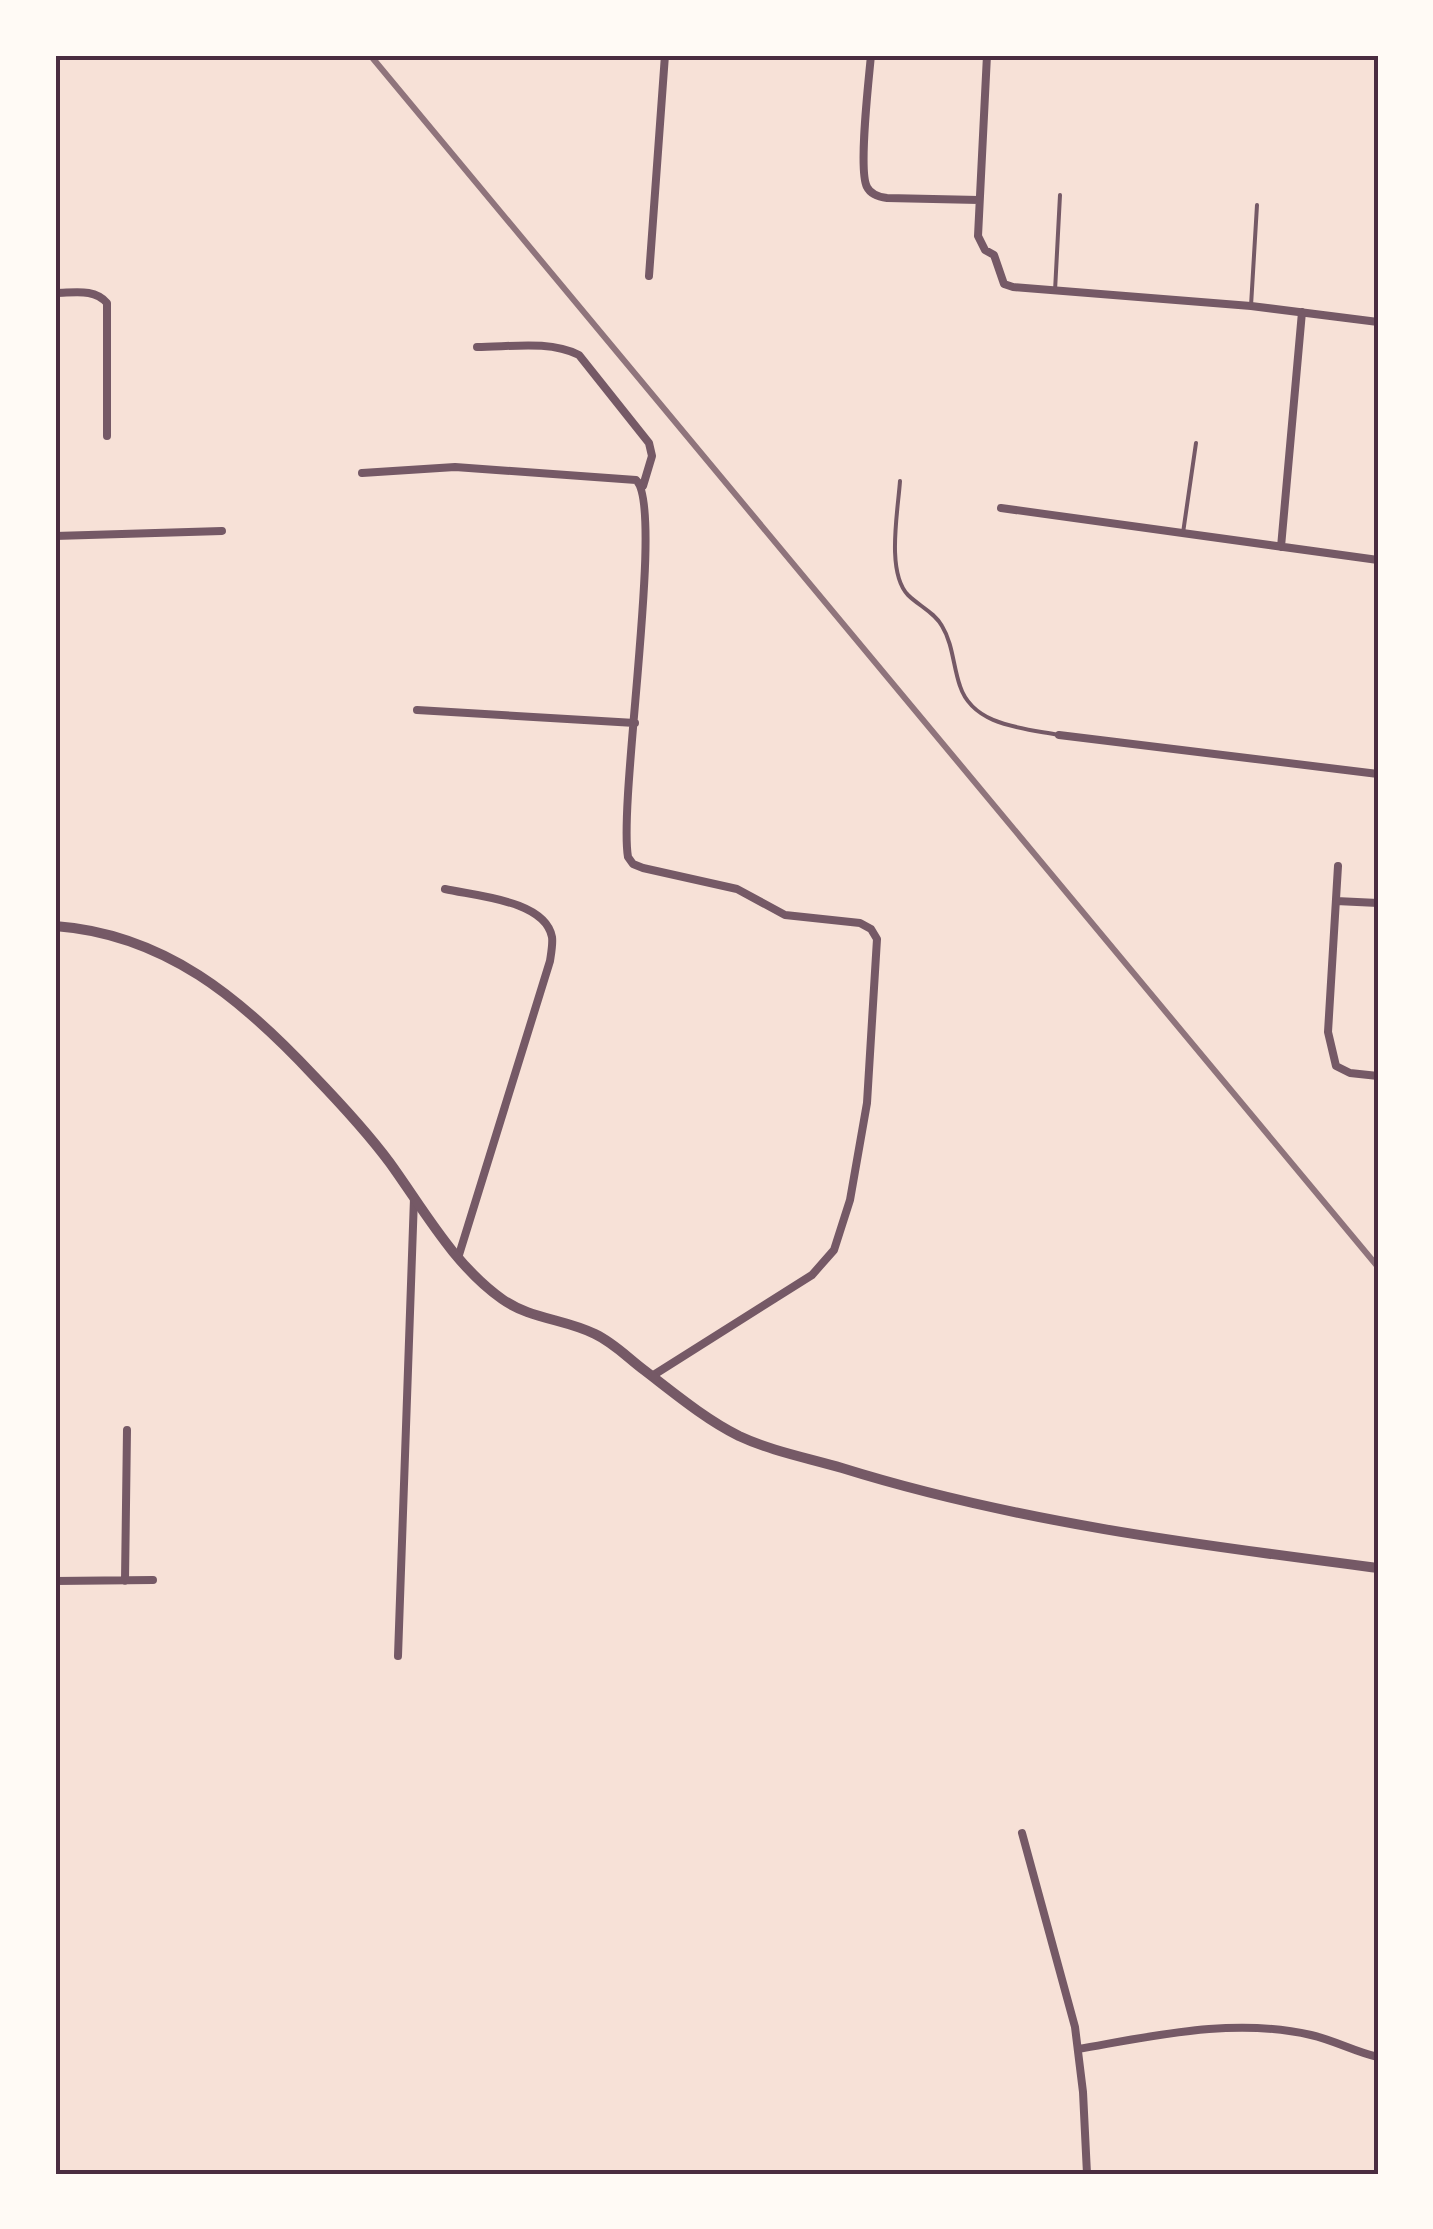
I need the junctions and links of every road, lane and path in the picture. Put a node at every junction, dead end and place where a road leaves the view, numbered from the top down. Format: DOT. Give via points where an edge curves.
graph roads {
  1 [pos="665,55"];
  2 [pos="870,55"];
  3 [pos="986,55"];
  4 [pos="1060,195"];
  5 [pos="979,200"];
  6 [pos="1257,204"];
  7 [pos="649,276"];
  8 [pos="1055,290"];
  9 [pos="55,293"];
  10 [pos="1251,306"];
  11 [pos="1302,312"];
  12 [pos="1378,322"];
  13 [pos="477,347"];
  14 [pos="108,436"];
  15 [pos="1196,443"];
  16 [pos="362,473"];
  17 [pos="900,481"];
  18 [pos="643,486"];
  19 [pos="1001,508"];
  20 [pos="222,531"];
  21 [pos="1184,533"];
  22 [pos="55,536"];
  23 [pos="1281,547"];
  24 [pos="1378,560"];
  25 [pos="417,710"];
  26 [pos="635,722"];
  27 [pos="1059,735"];
  28 [pos="1378,774"];
  29 [pos="1338,866"];
  30 [pos="445,890"];
  31 [pos="1336,901"];
  32 [pos="1378,904"];
  33 [pos="56,924"];
  34 [pos="1378,1076"];
  35 [pos="414,1198"];
  36 [pos="458,1258"];
  37 [pos="652,1376"];
  38 [pos="126,1430"];
  39 [pos="1378,1568"];
  40 [pos="124,1580"];
  41 [pos="153,1580"];
  42 [pos="55,1581"];
  43 [pos="398,1656"];
  44 [pos="1022,1833"];
  45 [pos="1078,2049"];
  46 [pos="1378,2057"];
  47 [pos="1088,2174"];
  1 -- 7 [label="street"];
  2 -- 5 [label="street" via="866,187 887,198"];
  3 -- 5 [label="street"];
  4 -- 8 [label="lane"];
  5 -- 8 [label="street" via="978,236 994,255 1004,284"];
  6 -- 10 [label="lane"];
  8 -- 10 [label="street"];
  9 -- 14 [label="street" via="91,292 107,303"];
  10 -- 11 [label="street"];
  11 -- 12 [label="street"];
  11 -- 23 [label="street"];
  13 -- 18 [label="street" via="542,346 578,355 649,443"];
  15 -- 21 [label="lane"];
  16 -- 18 [label="street" via="466,468 624,476"];
  17 -- 27 [label="lane" via="899,582 942,625 969,703 992,720"];
  18 -- 26 [label="street"];
  19 -- 21 [label="street"];
  20 -- 22 [label="street"];
  21 -- 23 [label="street"];
  23 -- 24 [label="street"];
  25 -- 26 [label="street"];
  26 -- 37 [label="street" via="626,846 632,864 737,889 785,915 860,923 871,930 878,950 865,1116 834,1250 812,1275"];
  27 -- 28 [label="street"];
  29 -- 31 [label="street"];
  30 -- 36 [label="street" via="528,908 552,936 550,961"];
  31 -- 32 [label="street"];
  31 -- 34 [label="street" via="1330,1050 1336,1066"];
  33 -- 35 [label="street" via="140,945 216,984 331,1094"];
  35 -- 36 [label="street"];
  35 -- 43 [label="street"];
  36 -- 37 [label="street" via="509,1303 592,1332"];
  37 -- 39 [label="street" via="742,1437 897,1486 1066,1522"];
  38 -- 40 [label="street"];
  40 -- 41 [label="street"];
  40 -- 42 [label="street"];
  44 -- 45 [label="street"];
  45 -- 46 [label="street" via="1227,2028 1314,2035"];
  45 -- 47 [label="street"];
}
